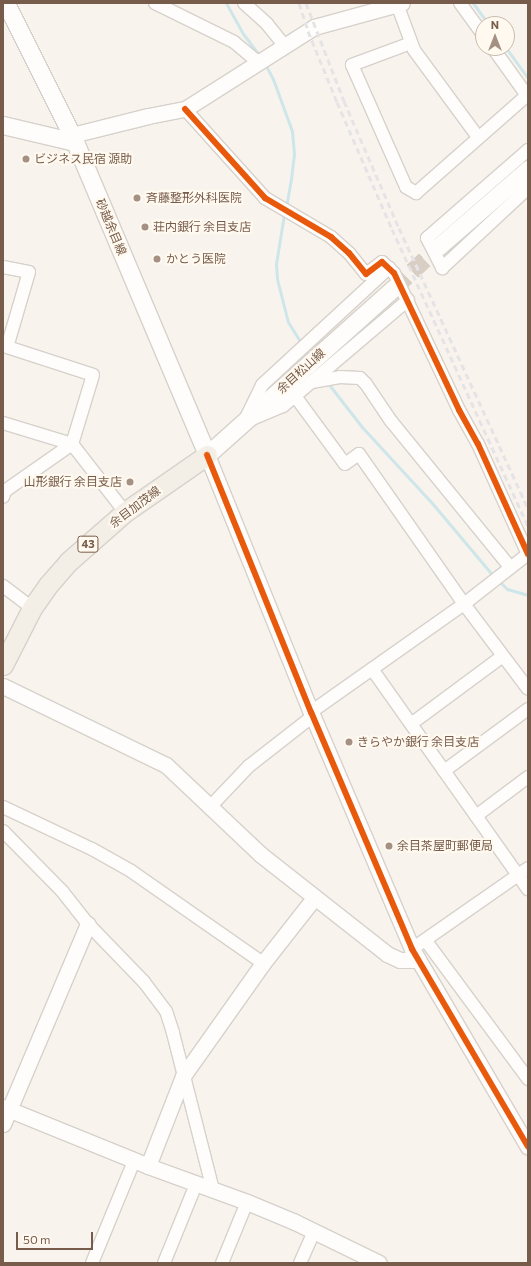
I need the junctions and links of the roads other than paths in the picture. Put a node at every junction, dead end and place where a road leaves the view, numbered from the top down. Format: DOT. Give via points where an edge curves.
graph roads {
  1 [pos="6,3"];
  2 [pos="155,3"];
  3 [pos="244,3"];
  4 [pos="460,3"];
  5 [pos="399,4"];
  6 [pos="475,24"];
  7 [pos="411,42"];
  8 [pos="284,46"];
  9 [pos="499,56"];
  10 [pos="258,62"];
  11 [pos="527,96"];
  12 [pos="185,109"];
  13 [pos="3,125"];
  14 [pos="478,137"];
  15 [pos="73,138"];
  16 [pos="528,150"];
  17 [pos="528,169"];
  18 [pos="528,188"];
  19 [pos="438,248"];
  20 [pos="3,267"];
  21 [pos="389,268"];
  22 [pos="394,288"];
  23 [pos="408,300"];
  24 [pos="312,382"];
  25 [pos="295,396"];
  26 [pos="243,422"];
  27 [pos="3,423"];
  28 [pos="72,444"];
  29 [pos="207,455"];
  30 [pos="4,493"];
  31 [pos="125,512"];
  32 [pos="528,554"];
  33 [pos="510,567"];
  34 [pos="3,586"];
  35 [pos="464,604"];
  36 [pos="32,608"];
  37 [pos="503,656"];
  38 [pos="3,665"];
  39 [pos="372,670"];
  40 [pos="3,686"];
  41 [pos="528,689"];
  42 [pos="528,709"];
  43 [pos="312,714"];
  44 [pos="411,724"];
  45 [pos="444,771"];
  46 [pos="528,777"];
  47 [pos="3,807"];
  48 [pos="210,808"];
  49 [pos="476,816"];
  50 [pos="3,831"];
  51 [pos="528,868"];
  52 [pos="518,875"];
  53 [pos="528,889"];
  54 [pos="314,898"];
  55 [pos="88,924"];
  56 [pos="426,941"];
  57 [pos="415,955"];
  58 [pos="263,963"];
  59 [pos="183,1076"];
  60 [pos="528,1079"];
  61 [pos="6,1108"];
  62 [pos="3,1124"];
  63 [pos="528,1147"];
  64 [pos="134,1161"];
  65 [pos="148,1166"];
  66 [pos="196,1184"];
  67 [pos="213,1190"];
  68 [pos="246,1202"];
  69 [pos="314,1232"];
  70 [pos="92,1263"];
  71 [pos="164,1263"];
  72 [pos="222,1263"];
  73 [pos="300,1263"];
  74 [pos="379,1263"];
  1 -- 15 [label="main road, 砂越余目線"];
  2 -- 10 [label="street" via="234,42"];
  3 -- 8 [label="street" via="267,24"];
  4 -- 6 [label="street"];
  5 -- 7 [label="street"];
  5 -- 8 [label="street" via="314,28"];
  7 -- 14 [label="street" via="414,50"];
  7 -- 14 [label="street" via="352,65 406,187 416,193"];
  8 -- 10 [label="street"];
  9 -- 11 [label="street"];
  10 -- 12 [label="street"];
  11 -- 14 [label="street"];
  12 -- 15 [label="street" via="148,116"];
  12 -- 21 [label="street" via="265,198 331,237 349,253 366,274 382,262"];
  13 -- 15 [label="main road"];
  15 -- 29 [label="main road, 砂越余目線"];
  16 -- 18 [label="street" via="427,238 442,268"];
  17 -- 19 [label="main road"];
  20 -- 28 [label="street" via="29,272 7,347 93,375"];
  21 -- 23 [label="street"];
  21 -- 26 [label="street" via="262,385"];
  22 -- 26 [label="main road, 余目松山線"];
  23 -- 24 [label="street"];
  23 -- 32 [label="street"];
  24 -- 25 [label="street"];
  24 -- 33 [label="street" via="340,377 360,378 391,421"];
  25 -- 26 [label="street" via="283,406"];
  25 -- 35 [label="street" via="345,464 359,454"];
  26 -- 29 [label="main road, 余目松山線"];
  27 -- 28 [label="street"];
  28 -- 30 [label="street"];
  28 -- 31 [label="street"];
  29 -- 31 [label="main road, 余目加茂線 / 43"];
  29 -- 43 [label="street"];
  31 -- 36 [label="main road, 余目加茂線 / 43" via="68,562"];
  32 -- 33 [label="street"];
  33 -- 35 [label="street"];
  34 -- 36 [label="street"];
  35 -- 37 [label="street"];
  35 -- 39 [label="street"];
  36 -- 38 [label="main road, 余目加茂線 / 43"];
  37 -- 41 [label="street"];
  37 -- 44 [label="street"];
  39 -- 43 [label="street"];
  39 -- 44 [label="street"];
  40 -- 48 [label="street" via="166,765"];
  42 -- 45 [label="street"];
  43 -- 48 [label="street" via="249,766"];
  43 -- 57 [label="street"];
  44 -- 45 [label="street"];
  45 -- 49 [label="street"];
  46 -- 49 [label="street"];
  47 -- 58 [label="street" via="92,849 131,872"];
  48 -- 54 [label="street" via="260,854"];
  49 -- 52 [label="street"];
  50 -- 55 [label="street" via="62,891"];
  51 -- 52 [label="street"];
  52 -- 53 [label="street"];
  52 -- 56 [label="street"];
  54 -- 57 [label="street" via="387,954 400,960"];
  54 -- 58 [label="street"];
  55 -- 59 [label="street" via="144,982 166,1011"];
  55 -- 61 [label="street"];
  56 -- 57 [label="street"];
  56 -- 60 [label="street"];
  57 -- 63 [label="street"];
  58 -- 59 [label="street"];
  59 -- 65 [label="street"];
  59 -- 67 [label="street"];
  61 -- 62 [label="street"];
  61 -- 64 [label="street"];
  64 -- 65 [label="street"];
  64 -- 70 [label="street"];
  65 -- 66 [label="street"];
  66 -- 67 [label="street"];
  66 -- 71 [label="street"];
  67 -- 68 [label="street"];
  68 -- 69 [label="street"];
  68 -- 72 [label="street"];
  69 -- 73 [label="street"];
  69 -- 74 [label="street"];
}
